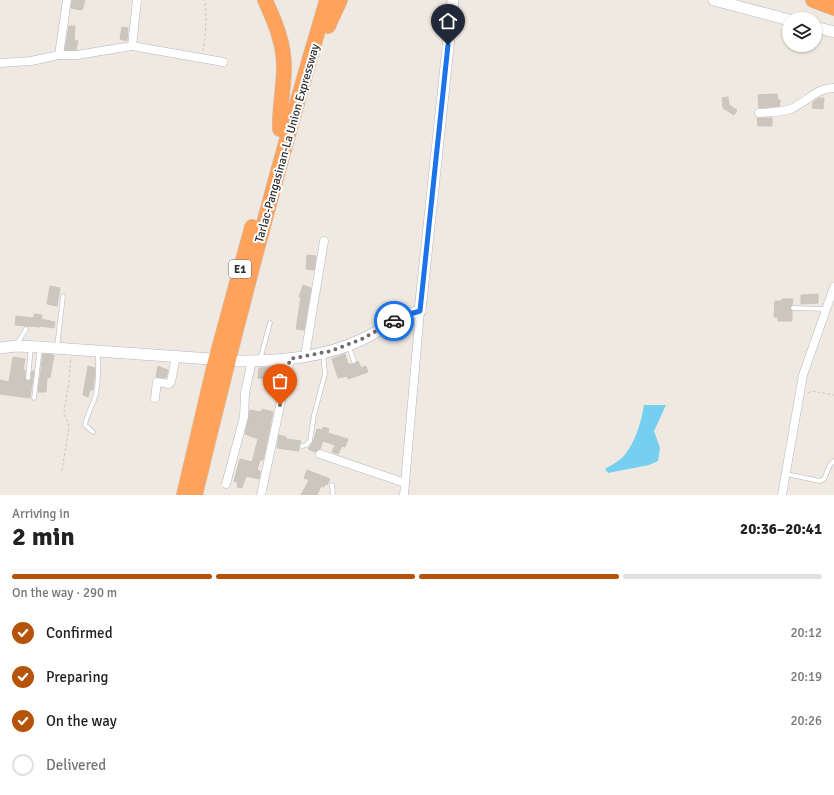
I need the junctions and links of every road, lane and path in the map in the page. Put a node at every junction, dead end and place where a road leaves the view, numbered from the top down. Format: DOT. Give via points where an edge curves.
graph roads {
  1 [pos="67,0"];
  2 [pos="137,0"];
  3 [pos="204,0"];
  4 [pos="265,0"];
  5 [pos="316,0"];
  6 [pos="327,0"];
  7 [pos="340,0"];
  8 [pos="453,0"];
  9 [pos="714,0"];
  10 [pos="813,0"];
  11 [pos="834,8"];
  12 [pos="782,18"];
  13 [pos="822,29"];
  14 [pos="834,32"];
  15 [pos="132,46"];
  16 [pos="59,55"];
  17 [pos="198,59"];
  18 [pos="223,62"];
  19 [pos="0,64"];
  20 [pos="306,71"];
  21 [pos="834,88"];
  22 [pos="759,113"];
  23 [pos="280,129"];
  24 [pos="324,241"];
  25 [pos="834,287"];
  26 [pos="63,296"];
  27 [pos="793,308"];
  28 [pos="825,309"];
  29 [pos="420,311"];
  30 [pos="270,324"];
  31 [pos="26,329"];
  32 [pos="349,344"];
  33 [pos="16,346"];
  34 [pos="36,347"];
  35 [pos="0,348"];
  36 [pos="57,348"];
  37 [pos="71,349"];
  38 [pos="98,352"];
  39 [pos="323,353"];
  40 [pos="176,356"];
  41 [pos="305,356"];
  42 [pos="211,359"];
  43 [pos="290,359"];
  44 [pos="238,361"];
  45 [pos="256,361"];
  46 [pos="354,361"];
  47 [pos="28,378"];
  48 [pos="800,394"];
  49 [pos="834,395"];
  50 [pos="34,398"];
  51 [pos="155,398"];
  52 [pos="93,432"];
  53 [pos="302,446"];
  54 [pos="320,454"];
  55 [pos="834,461"];
  56 [pos="62,471"];
  57 [pos="785,474"];
  58 [pos="405,483"];
  59 [pos="226,484"];
  60 [pos="332,485"];
  61 [pos="184,495"];
  62 [pos="195,495"];
  63 [pos="261,495"];
  64 [pos="333,495"];
  65 [pos="404,495"];
  66 [pos="782,495"];
  1 -- 16 [label="street"];
  2 -- 15 [label="street"];
  3 -- 17 [label="path" via="206,35 203,51"];
  4 -- 23 [label="highway" via="283,45"];
  5 -- 23 [label="highway, Tarlac-Pangasinan-La Union Expressway / E1"];
  6 -- 20 [label="highway, Tarlac-Pangasinan-La Union Expressway / E1"];
  7 -- 20 [label="highway" via="314,61"];
  8 -- 29 [label="street"];
  9 -- 12 [label="street"];
  10 -- 11 [label="highway"];
  13 -- 14 [label="street"];
  15 -- 16 [label="street" via="76,55"];
  15 -- 17 [label="street"];
  16 -- 19 [label="street"];
  17 -- 18 [label="street"];
  20 -- 62 [label="highway, Tarlac-Pangasinan-La Union Expressway / E1" via="243,299"];
  21 -- 22 [label="street" via="819,91 793,108"];
  23 -- 61 [label="highway, Tarlac-Pangasinan-La Union Expressway / E1" via="214,367"];
  24 -- 41 [label="street"];
  25 -- 28 [label="street"];
  26 -- 36 [label="lane"];
  27 -- 28 [label="lane"];
  28 -- 48 [label="street" via="809,355"];
  29 -- 32 [label="street" via="403,316"];
  29 -- 58 [label="street"];
  30 -- 45 [label="lane"];
  31 -- 33 [label="lane"];
  32 -- 39 [label="street"];
  32 -- 46 [label="lane"];
  33 -- 34 [label="street"];
  33 -- 35 [label="street"];
  34 -- 36 [label="street"];
  34 -- 47 [label="lane"];
  34 -- 50 [label="lane"];
  36 -- 37 [label="street"];
  37 -- 38 [label="street"];
  37 -- 56 [label="path" via="64,411 69,428"];
  38 -- 40 [label="street"];
  38 -- 52 [label="lane" via="96,395 85,425"];
  39 -- 41 [label="street"];
  39 -- 53 [label="lane" via="325,374 310,441"];
  40 -- 42 [label="street"];
  40 -- 51 [label="street" via="171,382 157,382"];
  41 -- 43 [label="street"];
  43 -- 45 [label="street"];
  43 -- 63 [label="street"];
  44 -- 45 [label="street"];
  45 -- 59 [label="street" via="245,393 244,418"];
  48 -- 49 [label="path" via="812,391"];
  48 -- 57 [label="street"];
  54 -- 58 [label="street"];
  55 -- 57 [label="lane" via="824,479 820,481"];
  57 -- 66 [label="street"];
  58 -- 65 [label="street"];
  60 -- 64 [label="lane"];
}
